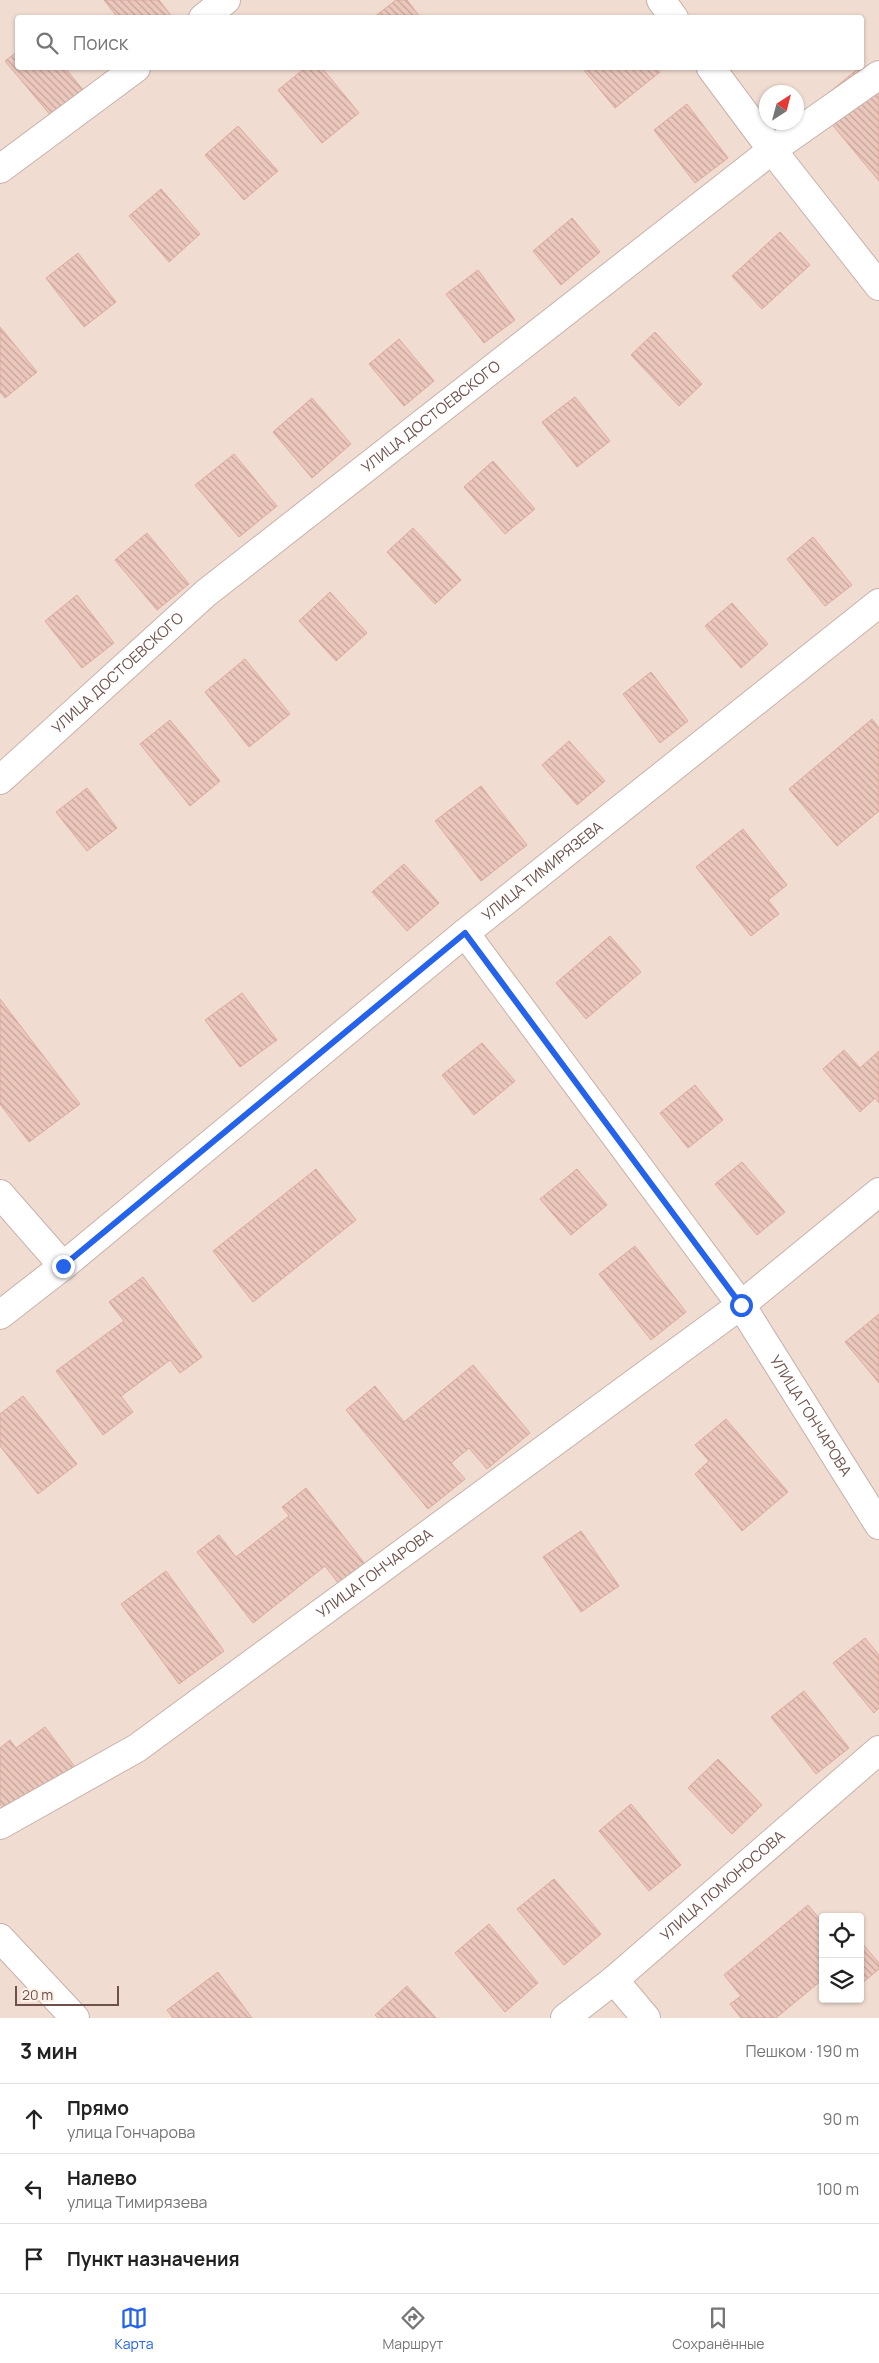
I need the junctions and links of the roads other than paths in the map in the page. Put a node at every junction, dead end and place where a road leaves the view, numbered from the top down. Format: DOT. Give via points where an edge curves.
graph roads {
  1 [pos="226,0"];
  2 [pos="661,0"];
  3 [pos="207,15"];
  4 [pos="672,15"];
  5 [pos="133,70"];
  6 [pos="712,70"];
  7 [pos="879,75"];
  8 [pos="772,150"];
  9 [pos="0,169"];
  10 [pos="879,286"];
  11 [pos="879,603"];
  12 [pos="0,780"];
  13 [pos="465,933"];
  14 [pos="879,1192"];
  15 [pos="0,1194"];
  16 [pos="63,1266"];
  17 [pos="741,1305"];
  18 [pos="0,1315"];
  19 [pos="879,1525"];
  20 [pos="879,1750"];
  21 [pos="0,1825"];
  22 [pos="0,1938"];
  23 [pos="614,1980"];
  24 [pos="76,2018"];
  25 [pos="564,2018"];
  26 [pos="646,2018"];
  1 -- 3 [label="street"];
  2 -- 4 [label="street"];
  5 -- 9 [label="street"];
  6 -- 8 [label="street"];
  7 -- 8 [label="street, УЛИЦА ДОСТОЕВСКОГО"];
  8 -- 10 [label="street"];
  8 -- 12 [label="street, УЛИЦА ДОСТОЕВСКОГО" via="206,593"];
  11 -- 13 [label="street, УЛИЦА ТИМИРЯЗЕВА"];
  13 -- 16 [label="street, УЛИЦА ТИМИРЯЗЕВА"];
  13 -- 17 [label="street, УЛИЦА ГОНЧАРОВА"];
  14 -- 17 [label="street, УЛИЦА ГОНЧАРОВА"];
  15 -- 16 [label="street"];
  16 -- 18 [label="street, УЛИЦА ТИМИРЯЗЕВА"];
  17 -- 19 [label="street, УЛИЦА ГОНЧАРОВА"];
  17 -- 21 [label="street, УЛИЦА ГОНЧАРОВА" via="137,1748"];
  20 -- 23 [label="street, УЛИЦА ЛОМОНОСОВА"];
  22 -- 24 [label="street"];
  23 -- 25 [label="street, УЛИЦА ЛОМОНОСОВА"];
  23 -- 26 [label="street"];
}
